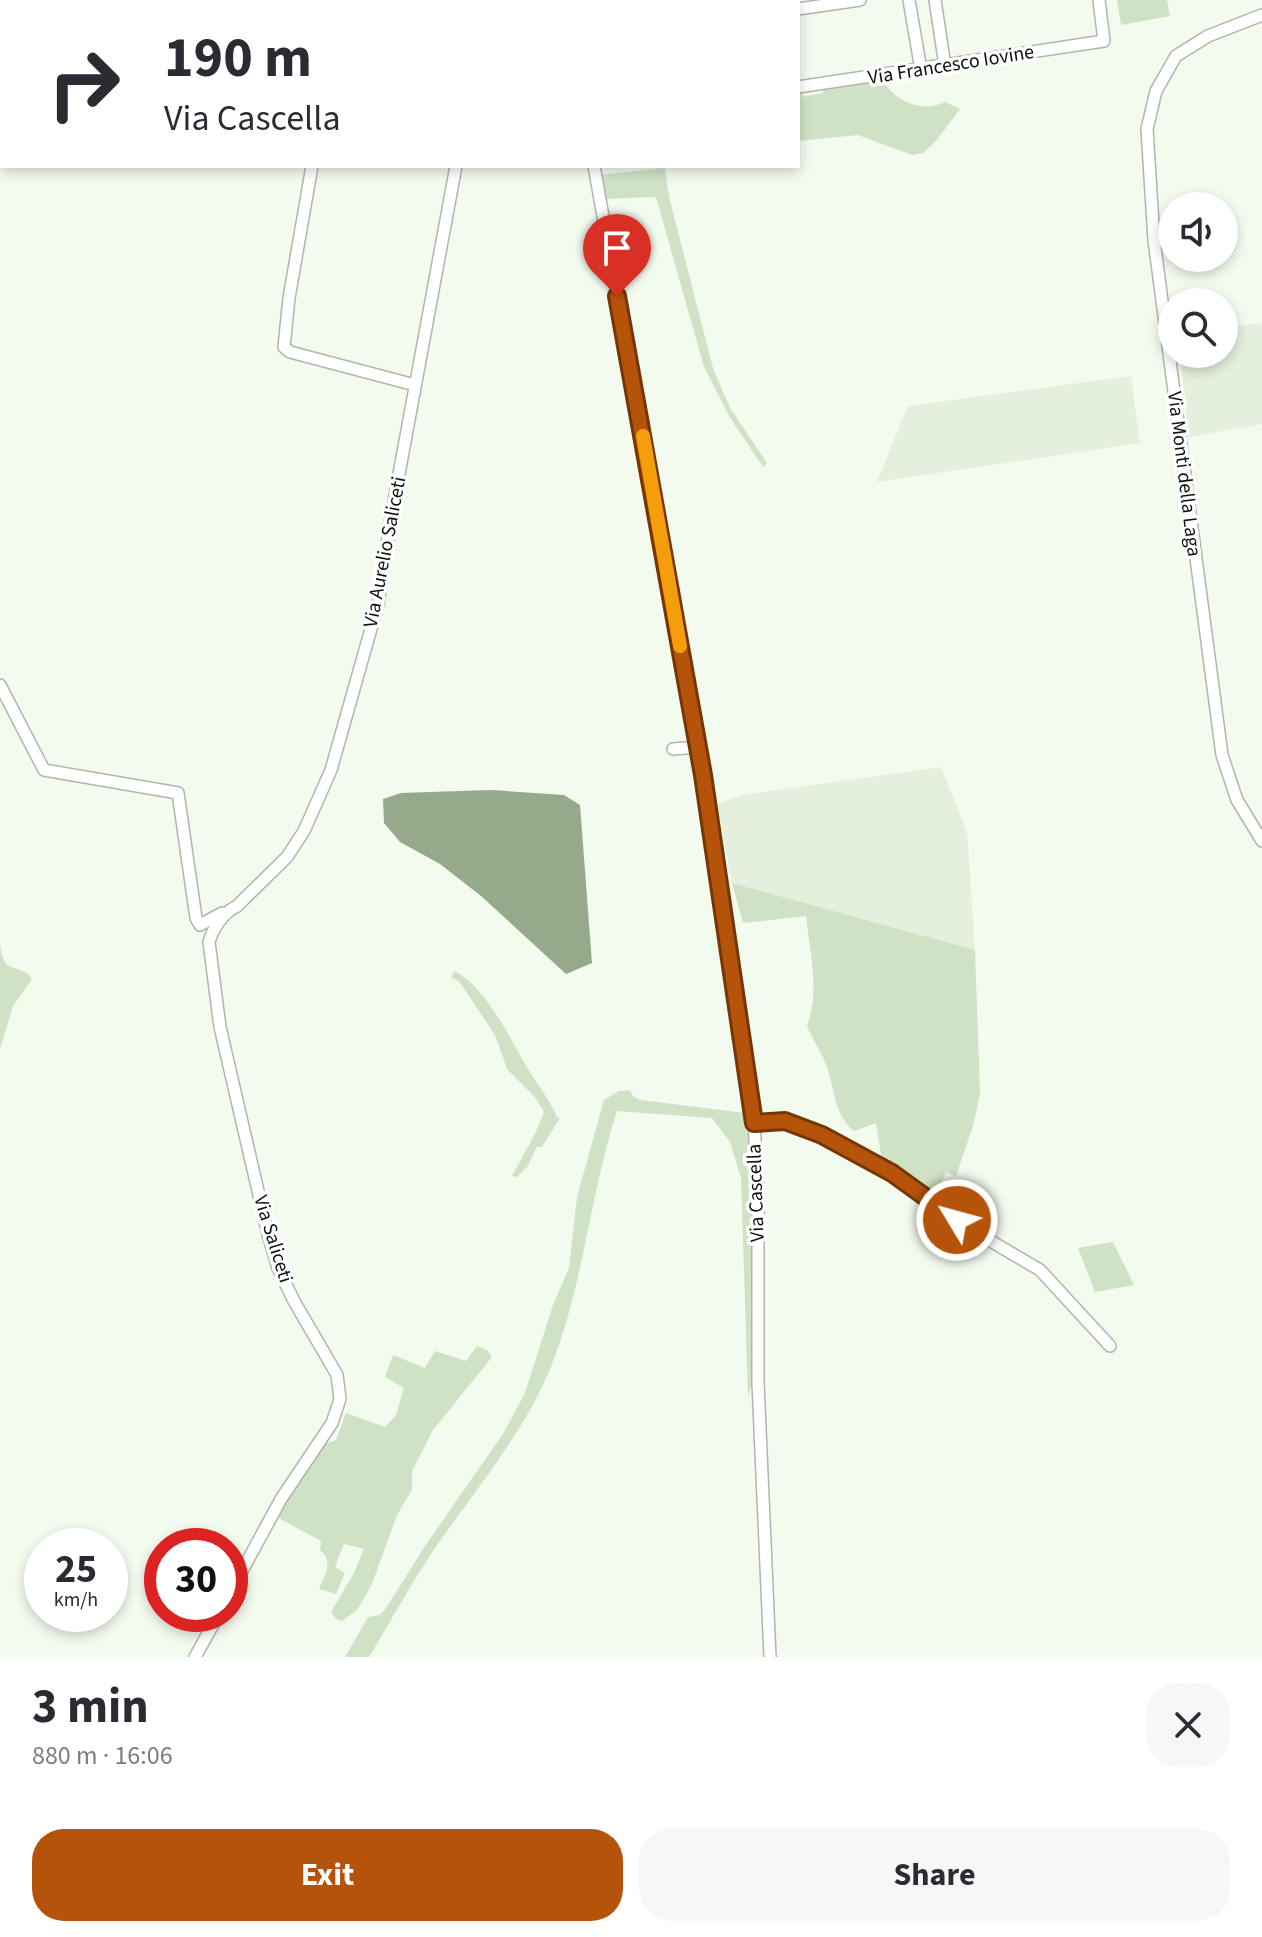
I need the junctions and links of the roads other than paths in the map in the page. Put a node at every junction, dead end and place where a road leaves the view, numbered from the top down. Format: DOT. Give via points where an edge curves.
graph roads {
  1 [pos="860,0"];
  2 [pos="909,0"];
  3 [pos="935,0"];
  4 [pos="1099,0"];
  5 [pos="800,9"];
  6 [pos="1262,15"];
  7 [pos="945,66"];
  8 [pos="921,70"];
  9 [pos="800,87"];
  10 [pos="312,168"];
  11 [pos="456,168"];
  12 [pos="594,168"];
  13 [pos="415,385"];
  14 [pos="0,685"];
  15 [pos="698,747"];
  16 [pos="673,749"];
  17 [pos="1262,841"];
  18 [pos="237,906"];
  19 [pos="754,1123"];
  20 [pos="1110,1346"];
  21 [pos="248,1560"];
  22 [pos="209,1632"];
  23 [pos="195,1657"];
  24 [pos="770,1657"];
  1 -- 5 [label="street"];
  2 -- 8 [label="street"];
  3 -- 7 [label="street"];
  4 -- 7 [label="street, Via Francesco Iovine" via="1104,41"];
  6 -- 17 [label="street, Via Monti della Laga" via="1208,36 1176,56 1153,97 1147,138 1154,240 1222,755 1237,800"];
  7 -- 8 [label="street, Via Francesco Iovine"];
  8 -- 9 [label="street, Via Francesco Iovine"];
  10 -- 13 [label="street" via="284,347"];
  11 -- 13 [label="street, Via Aurelio Saliceti"];
  12 -- 15 [label="street, Via Cascella"];
  13 -- 18 [label="street, Via Aurelio Saliceti" via="378,604 331,770 287,857"];
  14 -- 18 [label="street" via="44,770 178,793 196,918 206,924"];
  15 -- 16 [label="street"];
  15 -- 19 [label="street, Via Cascella"];
  18 -- 21 [label="street, Via Saliceti" via="222,918 209,942 220,1027 278,1268 341,1388 332,1423"];
  19 -- 20 [label="street" via="797,1124 892,1173 967,1227 1040,1270"];
  19 -- 24 [label="street, Via Cascella"];
  22 -- 23 [label="street"];
}
